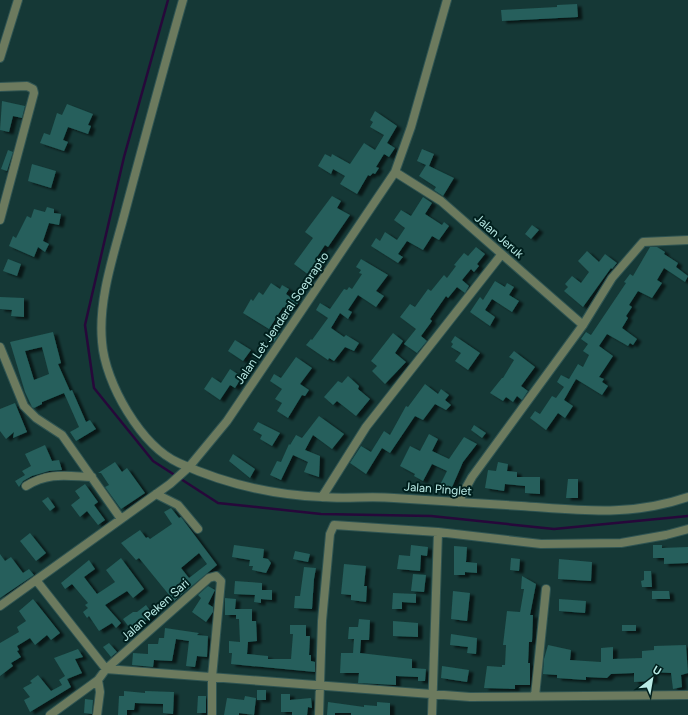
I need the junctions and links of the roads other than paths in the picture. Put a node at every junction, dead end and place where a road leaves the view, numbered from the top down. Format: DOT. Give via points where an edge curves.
graph roads {
  1 [pos="18,0"];
  2 [pos="184,0"];
  3 [pos="447,0"];
  4 [pos="0,58"];
  5 [pos="0,87"];
  6 [pos="395,172"];
  7 [pos="3,200"];
  8 [pos="0,220"];
  9 [pos="688,240"];
  10 [pos="501,255"];
  11 [pos="583,325"];
  12 [pos="0,347"];
  13 [pos="186,469"];
  14 [pos="92,477"];
  15 [pos="26,486"];
  16 [pos="156,494"];
  17 [pos="688,497"];
  18 [pos="322,498"];
  19 [pos="458,502"];
  20 [pos="120,518"];
  21 [pos="198,529"];
  22 [pos="688,529"];
  23 [pos="438,532"];
  24 [pos="36,580"];
  25 [pos="546,589"];
  26 [pos="0,606"];
  27 [pos="106,669"];
  28 [pos="212,677"];
  29 [pos="98,680"];
  30 [pos="321,686"];
  31 [pos="433,693"];
  32 [pos="688,695"];
  33 [pos="535,696"];
  34 [pos="50,715"];
  35 [pos="97,715"];
  36 [pos="212,715"];
  37 [pos="319,715"];
  38 [pos="432,715"];
  1 -- 4 [label="street"];
  2 -- 13 [label="street, Jalan Pinglet" via="154,101 103,300 102,336 104,357 123,403 141,430 165,455"];
  3 -- 6 [label="street, Jalan Let Jenderal Soeprapto" via="411,127"];
  5 -- 7 [label="street" via="27,86 33,89 34,93"];
  6 -- 10 [label="street, Jalan Jeruk" via="441,201"];
  6 -- 13 [label="street, Jalan Let Jenderal Soeprapto" via="227,421"];
  7 -- 8 [label="street"];
  9 -- 11 [label="street" via="643,242 612,278"];
  10 -- 11 [label="street, Jalan Jeruk"];
  10 -- 18 [label="street" via="366,427"];
  11 -- 19 [label="street" via="472,477"];
  12 -- 14 [label="street" via="24,406 36,418 62,435"];
  13 -- 16 [label="street, Jalan Let Jenderal Soeprapto"];
  13 -- 18 [label="street, Jalan Pinglet" via="271,492"];
  14 -- 15 [label="street" via="39,478"];
  14 -- 20 [label="street"];
  16 -- 20 [label="street, Jalan Let Jenderal Soeprapto"];
  16 -- 21 [label="street" via="178,505"];
  17 -- 19 [label="street, Jalan Pinglet" via="666,505 593,512"];
  18 -- 19 [label="street, Jalan Pinglet"];
  20 -- 24 [label="street, Jalan Let Jenderal Soeprapto"];
  22 -- 23 [label="street" via="621,543 541,544"];
  23 -- 30 [label="street" via="338,524 331,527 322,621"];
  23 -- 31 [label="street"];
  24 -- 26 [label="street, Jalan Let Jenderal Soeprapto"];
  24 -- 27 [label="street"];
  25 -- 33 [label="street"];
  27 -- 28 [label="street"];
  27 -- 28 [label="street, Jalan Peken Sari" via="209,578 216,576 221,581"];
  27 -- 29 [label="street"];
  28 -- 30 [label="street"];
  28 -- 36 [label="street"];
  29 -- 34 [label="street"];
  29 -- 35 [label="street" via="100,692"];
  30 -- 31 [label="street"];
  30 -- 37 [label="street"];
  31 -- 33 [label="street" via="470,697"];
  31 -- 38 [label="street"];
  32 -- 33 [label="street"];
}
